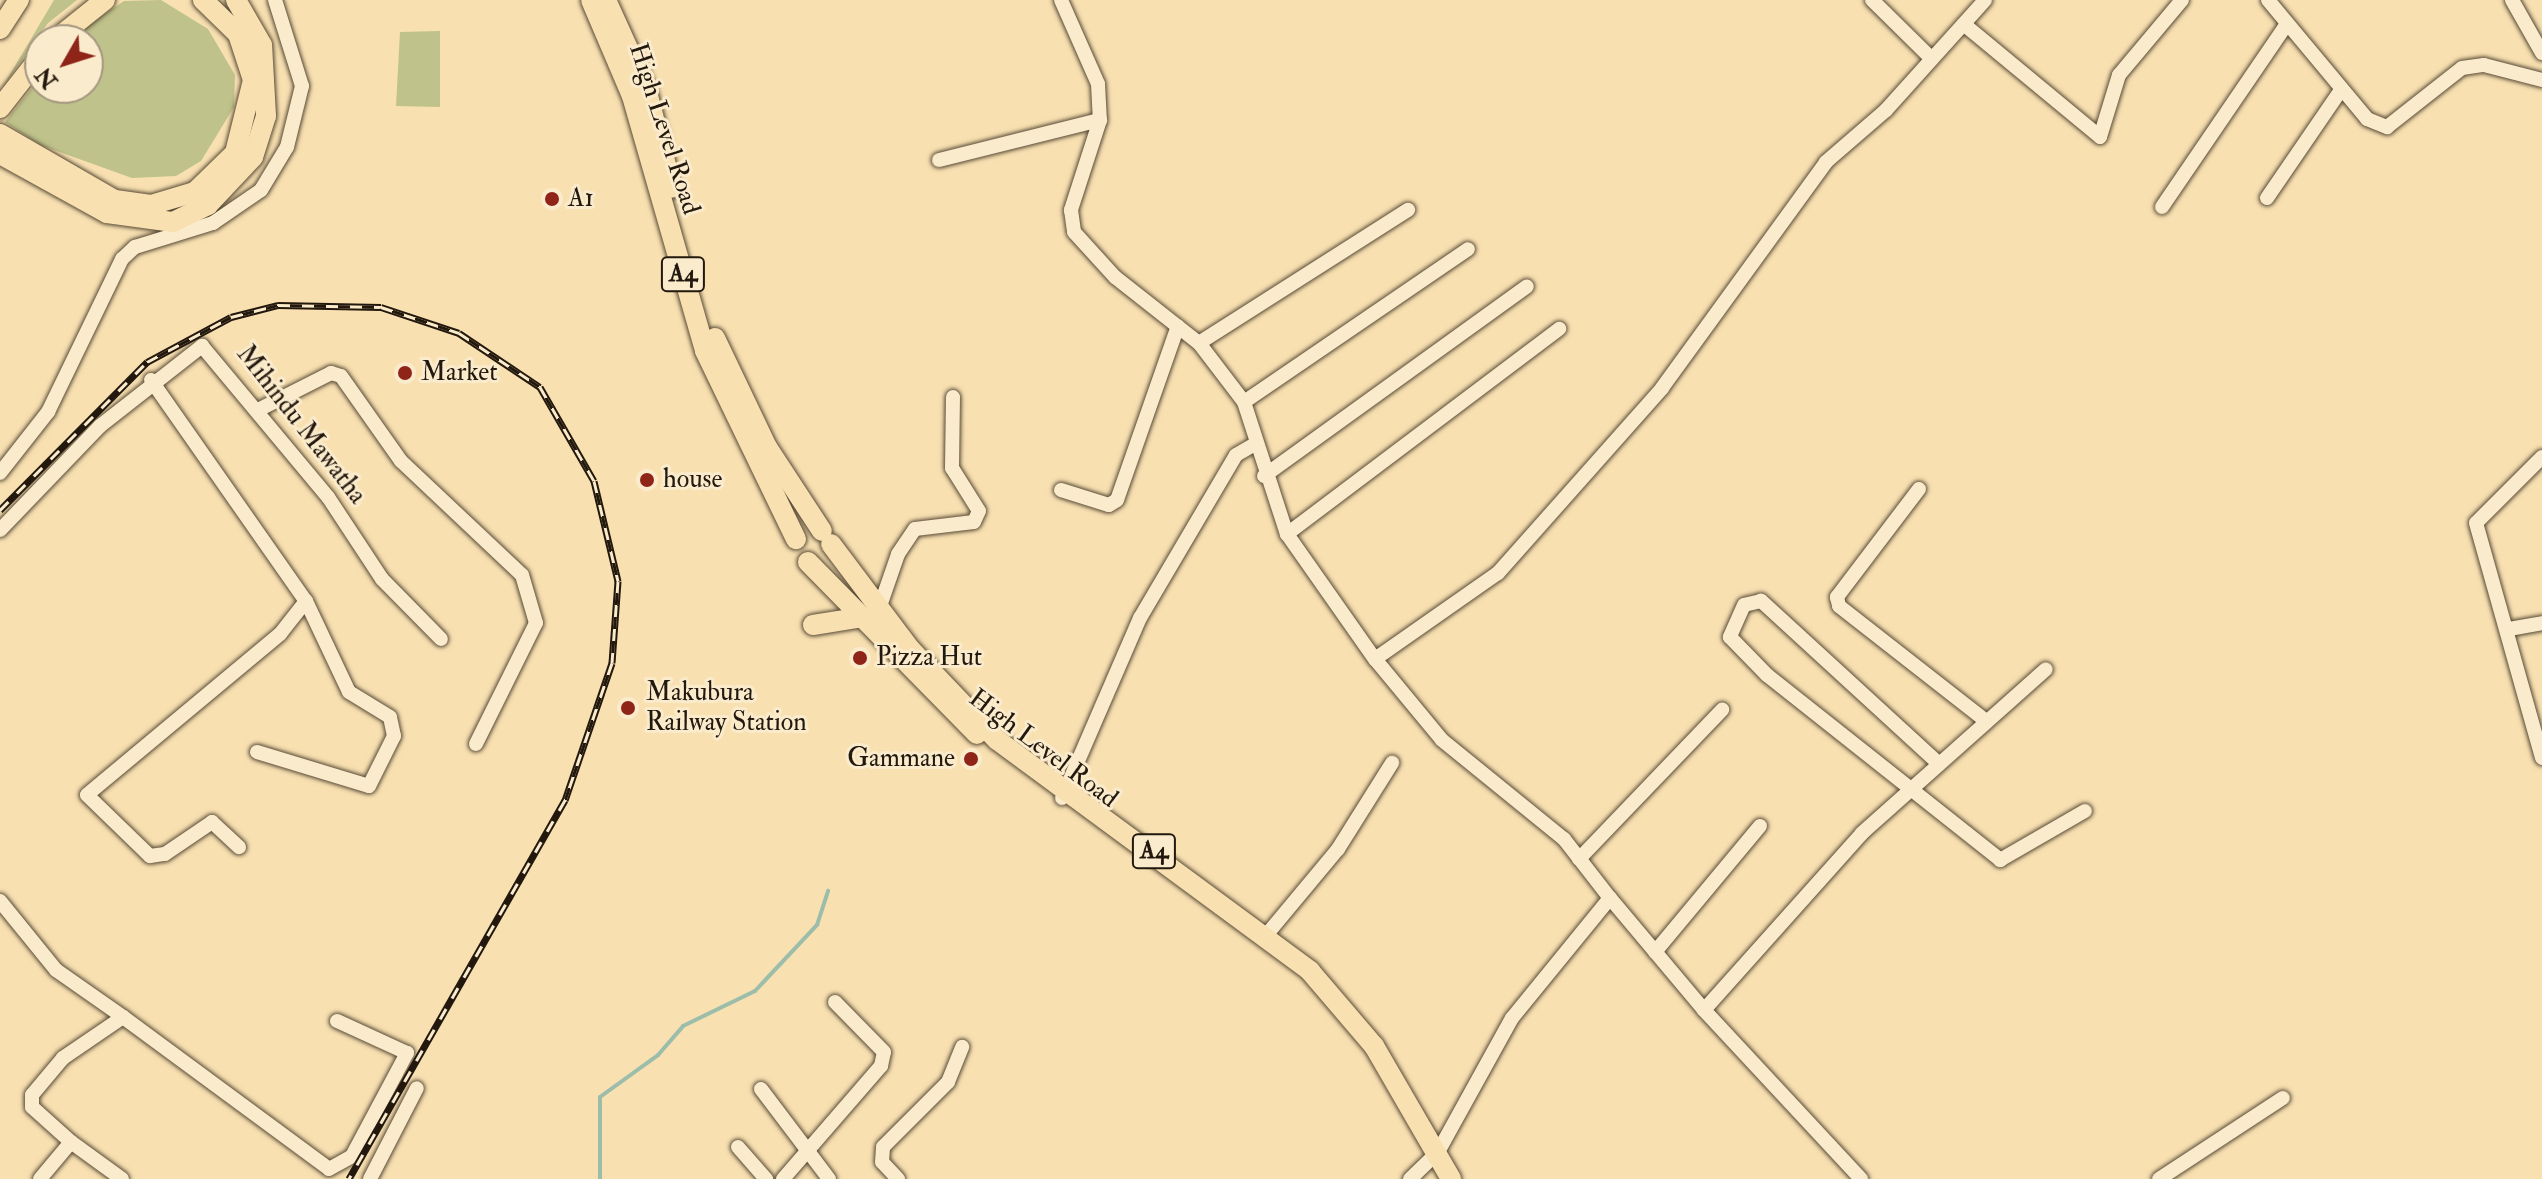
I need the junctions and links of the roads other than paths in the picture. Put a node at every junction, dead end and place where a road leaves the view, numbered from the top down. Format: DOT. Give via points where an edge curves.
graph roads {
  1 [pos="19,0"];
  2 [pos="105,0"];
  3 [pos="203,0"];
  4 [pos="236,0"];
  5 [pos="275,0"];
  6 [pos="591,0"];
  7 [pos="606,0"];
  8 [pos="1061,0"];
  9 [pos="1872,0"];
  10 [pos="1985,0"];
  11 [pos="2182,0"];
  12 [pos="2268,0"];
  13 [pos="2512,0"];
  14 [pos="75,24"];
  15 [pos="2286,25"];
  16 [pos="1966,26"];
  17 [pos="0,29"];
  18 [pos="2542,53"];
  19 [pos="1930,57"];
  20 [pos="24,77"];
  21 [pos="2542,80"];
  22 [pos="2341,90"];
  23 [pos="0,108"];
  24 [pos="1100,120"];
  25 [pos="0,134"];
  26 [pos="0,154"];
  27 [pos="939,160"];
  28 [pos="2267,198"];
  29 [pos="2162,207"];
  30 [pos="1408,210"];
  31 [pos="1468,249"];
  32 [pos="1527,286"];
  33 [pos="1178,326"];
  34 [pos="1559,329"];
  35 [pos="1199,343"];
  36 [pos="151,380"];
  37 [pos="953,397"];
  38 [pos="1244,402"];
  39 [pos="258,410"];
  40 [pos="1255,444"];
  41 [pos="2542,457"];
  42 [pos="0,473"];
  43 [pos="1264,476"];
  44 [pos="1919,489"];
  45 [pos="1061,490"];
  46 [pos="0,530"];
  47 [pos="1287,534"];
  48 [pos="827,538"];
  49 [pos="796,539"];
  50 [pos="808,562"];
  51 [pos="306,601"];
  52 [pos="879,609"];
  53 [pos="857,618"];
  54 [pos="2542,623"];
  55 [pos="813,625"];
  56 [pos="2509,629"];
  57 [pos="441,639"];
  58 [pos="1375,659"];
  59 [pos="2046,669"];
  60 [pos="1722,710"];
  61 [pos="1985,720"];
  62 [pos="476,744"];
  63 [pos="257,752"];
  64 [pos="2542,758"];
  65 [pos="1937,762"];
  66 [pos="1392,763"];
  67 [pos="1906,789"];
  68 [pos="1064,793"];
  69 [pos="2085,811"];
  70 [pos="1760,826"];
  71 [pos="239,847"];
  72 [pos="1579,859"];
  73 [pos="1610,898"];
  74 [pos="0,901"];
  75 [pos="1268,933"];
  76 [pos="1655,952"];
  77 [pos="835,1002"];
  78 [pos="1704,1010"];
  79 [pos="123,1017"];
  80 [pos="337,1021"];
  81 [pos="962,1047"];
  82 [pos="417,1088"];
  83 [pos="761,1089"];
  84 [pos="2283,1098"];
  85 [pos="71,1142"];
  86 [pos="738,1147"];
  87 [pos="811,1153"];
  88 [pos="1434,1154"];
  89 [pos="40,1179"];
  90 [pos="122,1179"];
  91 [pos="370,1179"];
  92 [pos="766,1179"];
  93 [pos="783,1179"];
  94 [pos="829,1179"];
  95 [pos="898,1179"];
  96 [pos="1410,1179"];
  97 [pos="1441,1179"];
  98 [pos="1451,1179"];
  99 [pos="1861,1179"];
  100 [pos="2159,1179"];
  1 -- 17 [label="highway"];
  2 -- 14 [label="highway"];
  3 -- 25 [label="highway" via="238,34 253,80 235,153 195,192 151,205 115,200"];
  4 -- 26 [label="highway" via="262,45 266,116 253,157 208,205 173,222 107,213"];
  5 -- 42 [label="street" via="293,40 302,86 287,147 261,190 213,223 135,247 122,259 48,412"];
  6 -- 49 [label="highway, High Level Road / A4" via="632,96 705,351"];
  7 -- 48 [label="highway, High Level Road / A4" via="646,88 720,354"];
  8 -- 24 [label="street" via="1098,84"];
  9 -- 19 [label="street"];
  10 -- 16 [label="street"];
  11 -- 16 [label="street" via="2119,75 2100,137"];
  12 -- 15 [label="street"];
  13 -- 18 [label="street"];
  15 -- 22 [label="street"];
  15 -- 29 [label="street"];
  16 -- 19 [label="street"];
  19 -- 58 [label="street" via="1886,110 1826,162 1662,388 1498,573"];
  20 -- 23 [label="highway"];
  21 -- 22 [label="street" via="2484,65 2462,68 2387,127 2367,119"];
  22 -- 28 [label="street"];
  24 -- 27 [label="street"];
  24 -- 33 [label="street" via="1071,210 1074,232"];
  30 -- 35 [label="street"];
  31 -- 38 [label="street"];
  32 -- 43 [label="street"];
  33 -- 35 [label="street"];
  33 -- 45 [label="street" via="1117,500 1109,505"];
  34 -- 47 [label="street"];
  35 -- 38 [label="street"];
  36 -- 39 [label="street, Mihindu Mawatha" via="202,346"];
  36 -- 46 [label="street, Mihindu Mawatha"];
  36 -- 51 [label="street"];
  37 -- 52 [label="street" via="952,468 979,511 974,522 915,529 898,554"];
  38 -- 40 [label="street"];
  39 -- 57 [label="street, Mihindu Mawatha" via="360,539 382,579"];
  39 -- 62 [label="street" via="331,373 341,376 401,461 522,575 536,623"];
  40 -- 43 [label="street"];
  40 -- 68 [label="street" via="1236,455 1140,618"];
  41 -- 56 [label="street" via="2476,523"];
  43 -- 47 [label="street"];
  44 -- 61 [label="street" via="1837,597 1839,606"];
  47 -- 58 [label="street"];
  48 -- 49 [label="highway" via="810,528"];
  48 -- 50 [label="highway" via="826,560"];
  48 -- 52 [label="highway, High Level Road / A4"];
  49 -- 50 [label="highway, High Level Road"];
  50 -- 53 [label="highway, High Level Road / A4"];
  51 -- 63 [label="street" via="345,685 390,717 394,736 369,786"];
  51 -- 71 [label="street" via="280,634 87,792 150,856 165,854 212,822"];
  52 -- 68 [label="highway, High Level Road / A4" via="997,740"];
  53 -- 55 [label="highway"];
  53 -- 68 [label="highway, High Level Road / A4" via="948,712"];
  54 -- 56 [label="street"];
  56 -- 64 [label="street"];
  58 -- 72 [label="street" via="1442,740"];
  59 -- 61 [label="street"];
  60 -- 72 [label="street"];
  61 -- 65 [label="street"];
  65 -- 67 [label="street"];
  65 -- 67 [label="street" via="1761,601 1744,605 1730,637"];
  66 -- 75 [label="street" via="1338,849"];
  67 -- 69 [label="street" via="2000,860"];
  67 -- 78 [label="street"];
  68 -- 75 [label="highway, High Level Road / A4"];
  68 -- 88 [label="highway, High Level Road / A4" via="1303,978 1367,1052"];
  70 -- 76 [label="street"];
  72 -- 73 [label="street"];
  73 -- 76 [label="street"];
  73 -- 88 [label="street" via="1512,1018"];
  74 -- 79 [label="street" via="56,970"];
  75 -- 88 [label="highway, High Level Road / A4" via="1374,1046"];
  76 -- 78 [label="street"];
  77 -- 87 [label="street" via="884,1052"];
  78 -- 99 [label="street"];
  79 -- 80 [label="street" via="329,1169 352,1156 407,1053"];
  79 -- 85 [label="street" via="63,1058 32,1095 32,1107"];
  81 -- 95 [label="street" via="948,1082 883,1147 882,1162"];
  82 -- 91 [label="street"];
  83 -- 87 [label="street"];
  84 -- 100 [label="street"];
  85 -- 89 [label="street"];
  85 -- 90 [label="street"];
  86 -- 92 [label="street"];
  87 -- 93 [label="street"];
  87 -- 94 [label="street"];
  88 -- 96 [label="street"];
  88 -- 97 [label="highway, High Level Road / A4"];
  88 -- 98 [label="highway, High Level Road / A4"];
}
